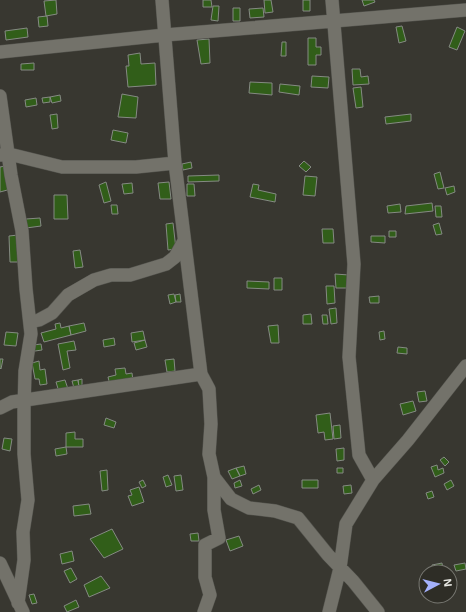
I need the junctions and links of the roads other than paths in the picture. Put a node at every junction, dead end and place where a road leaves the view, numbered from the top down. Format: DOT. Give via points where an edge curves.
graph roads {
  1 [pos="162,0"];
  2 [pos="332,0"];
  3 [pos="466,10"];
  4 [pos="333,21"];
  5 [pos="165,35"];
  6 [pos="0,52"];
  7 [pos="0,96"];
  8 [pos="4,154"];
  9 [pos="175,163"];
  10 [pos="184,241"];
  11 [pos="30,322"];
  12 [pos="466,366"];
  13 [pos="201,374"];
  14 [pos="24,401"];
  15 [pos="0,408"];
  16 [pos="214,477"];
  17 [pos="372,480"];
  18 [pos="0,563"];
  19 [pos="340,568"];
  20 [pos="21,607"];
  21 [pos="204,612"];
  22 [pos="329,612"];
  23 [pos="378,612"];
  1 -- 5 [label="street"];
  2 -- 4 [label="street"];
  3 -- 4 [label="street"];
  4 -- 5 [label="street"];
  4 -- 17 [label="street" via="354,264 349,358 359,455"];
  5 -- 6 [label="street"];
  5 -- 9 [label="street"];
  7 -- 8 [label="street"];
  8 -- 9 [label="street" via="62,167 136,167"];
  8 -- 11 [label="street" via="11,175 22,231"];
  9 -- 10 [label="street"];
  10 -- 11 [label="street" via="175,256 166,264 130,275 111,275 94,280 68,295 52,313"];
  10 -- 13 [label="street"];
  11 -- 14 [label="street"];
  12 -- 17 [label="street" via="408,440"];
  13 -- 14 [label="street"];
  13 -- 16 [label="street" via="210,390 209,454"];
  14 -- 15 [label="street" via="12,402"];
  14 -- 20 [label="street" via="24,454 28,500 23,532"];
  16 -- 19 [label="street" via="231,499 249,508 275,511 298,518"];
  16 -- 21 [label="street" via="214,510 219,538 204,545 205,577 210,595"];
  17 -- 19 [label="street" via="346,524"];
  18 -- 20 [label="street"];
  19 -- 22 [label="street"];
  19 -- 23 [label="street"];
}
